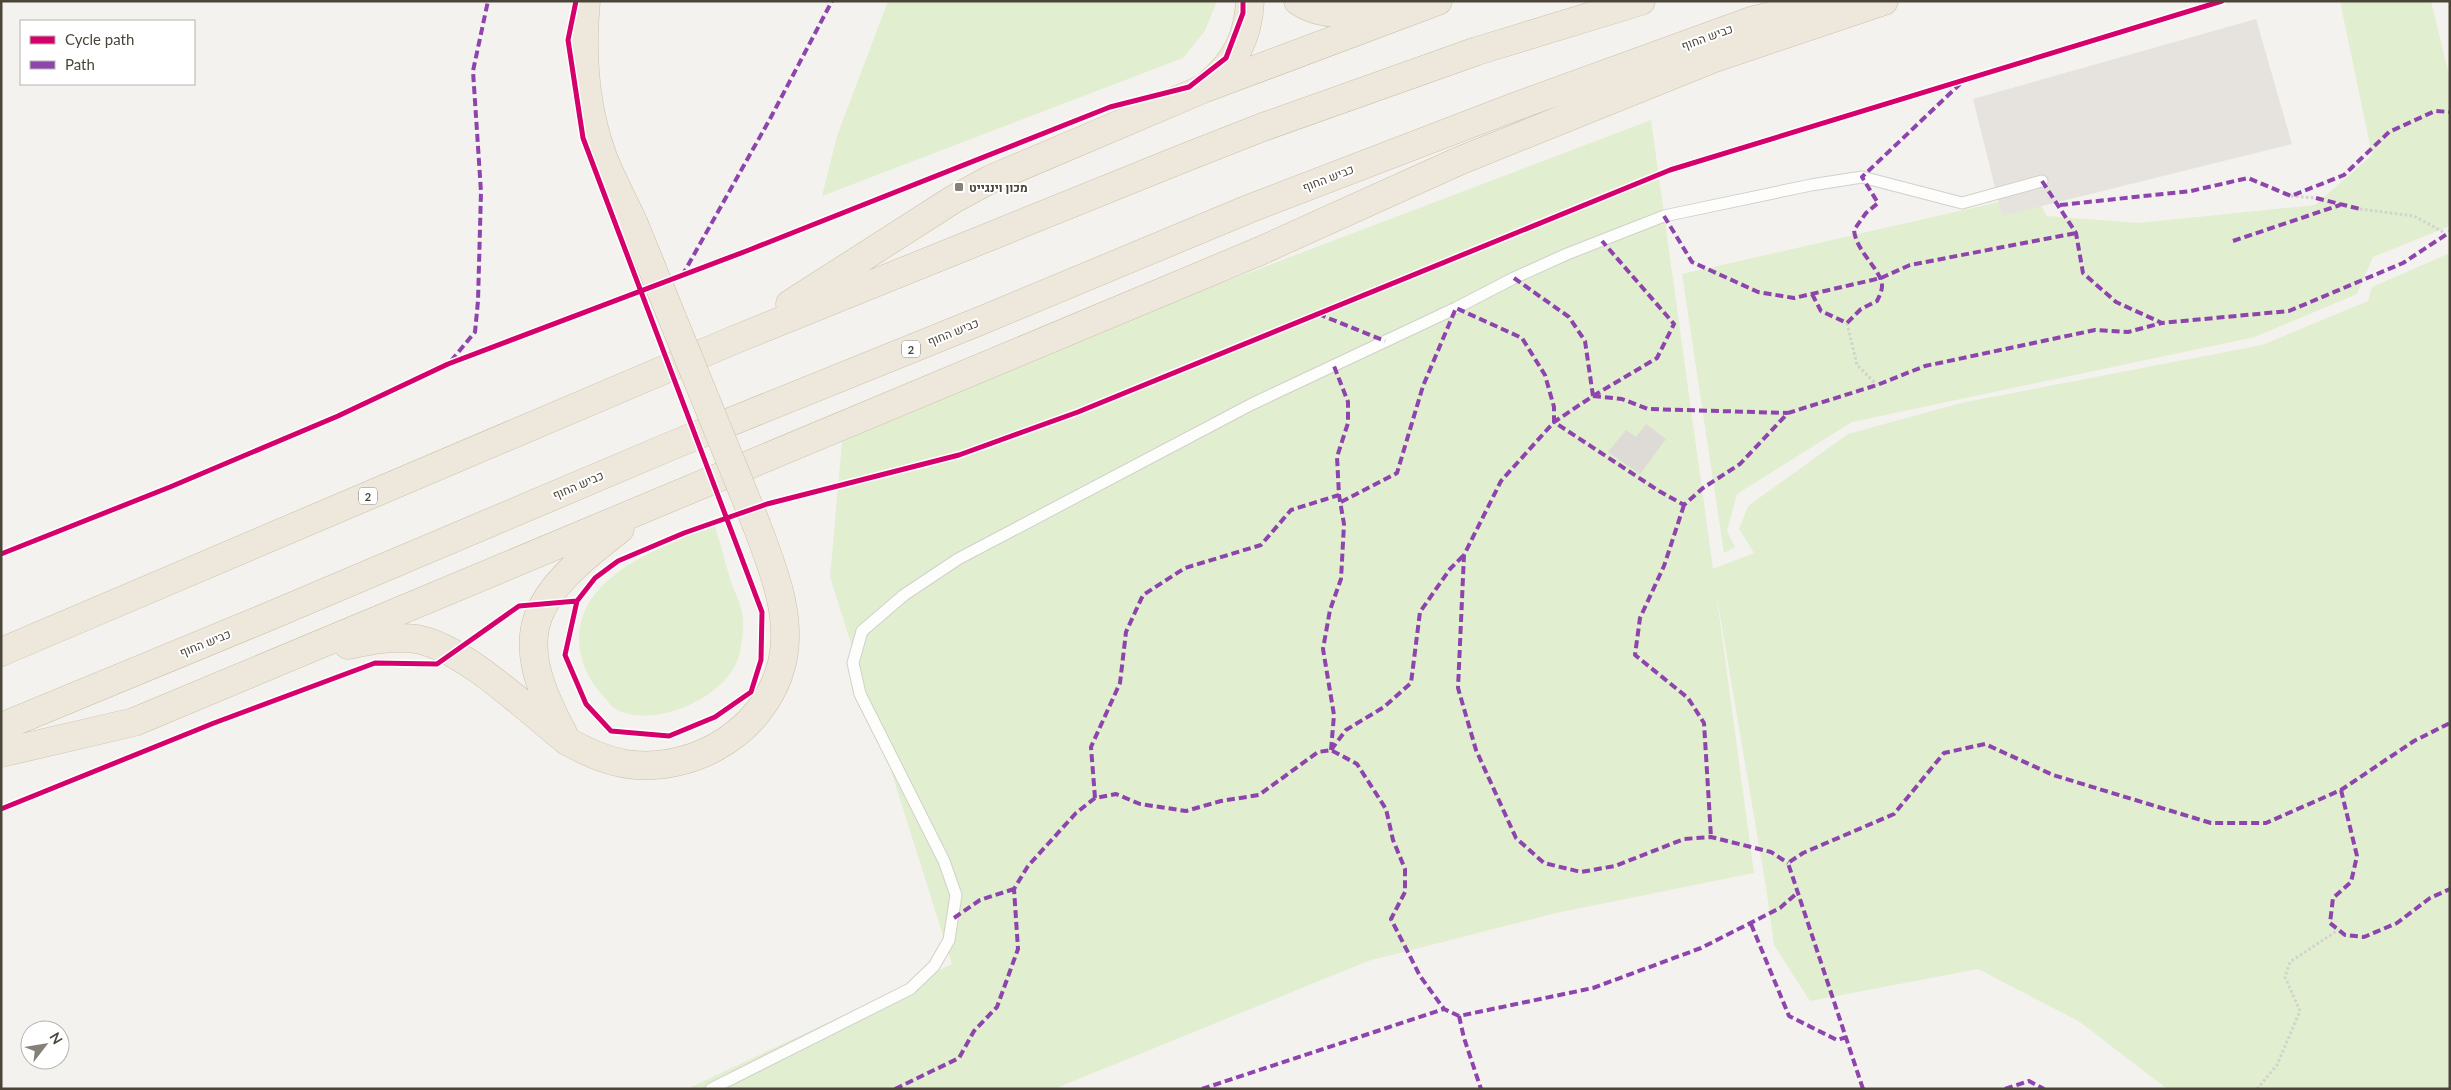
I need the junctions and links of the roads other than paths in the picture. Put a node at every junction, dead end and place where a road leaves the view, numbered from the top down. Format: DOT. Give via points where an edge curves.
graph roads {
  1 [pos="586,1"];
  2 [pos="1250,1"];
  3 [pos="1298,1"];
  4 [pos="1433,1"];
  5 [pos="1438,1"];
  6 [pos="1641,1"];
  7 [pos="1832,1"];
  8 [pos="1884,1"];
  9 [pos="1202,90"];
  10 [pos="2042,181"];
  11 [pos="734,340"];
  12 [pos="652,505"];
  13 [pos="1,652"];
  14 [pos="288,658"];
  15 [pos="1,727"];
  16 [pos="567,741"];
  17 [pos="1,753"];
  18 [pos="711,1089"];
  1 -- 16 [label="highway, bridge" via="584,67 603,157 634,224 757,526 777,585 784,638 782,662 774,687 763,706 726,742 705,754 656,766 633,765 608,760"];
  2 -- 9 [label="highway" via="1243,44 1234,60"];
  3 -- 4 [label="highway" via="1338,14"];
  5 -- 9 [label="highway"];
  6 -- 11 [label="highway, 2" via="1477,51 1263,127"];
  7 -- 15 [label="highway, כביש החוף / 2" via="1754,20 1514,107 1251,208 678,443"];
  8 -- 12 [label="highway" via="1712,60 1459,162 1260,251"];
  9 -- 11 [label="highway" via="954,198"];
  10 -- 18 [label="lane" via="1962,203 1862,176 1664,216 1514,278 1252,404 958,559 904,595 862,631 853,664 860,694 944,861 956,895 949,940 934,966 910,989"];
  11 -- 13 [label="highway, 2"];
  12 -- 14 [label="highway"];
  12 -- 16 [label="highway" via="590,552 551,591 539,613 535,626 534,662 544,696"];
  14 -- 16 [label="highway" via="398,637 437,645 464,659"];
  14 -- 17 [label="highway" via="134,722"];
}
